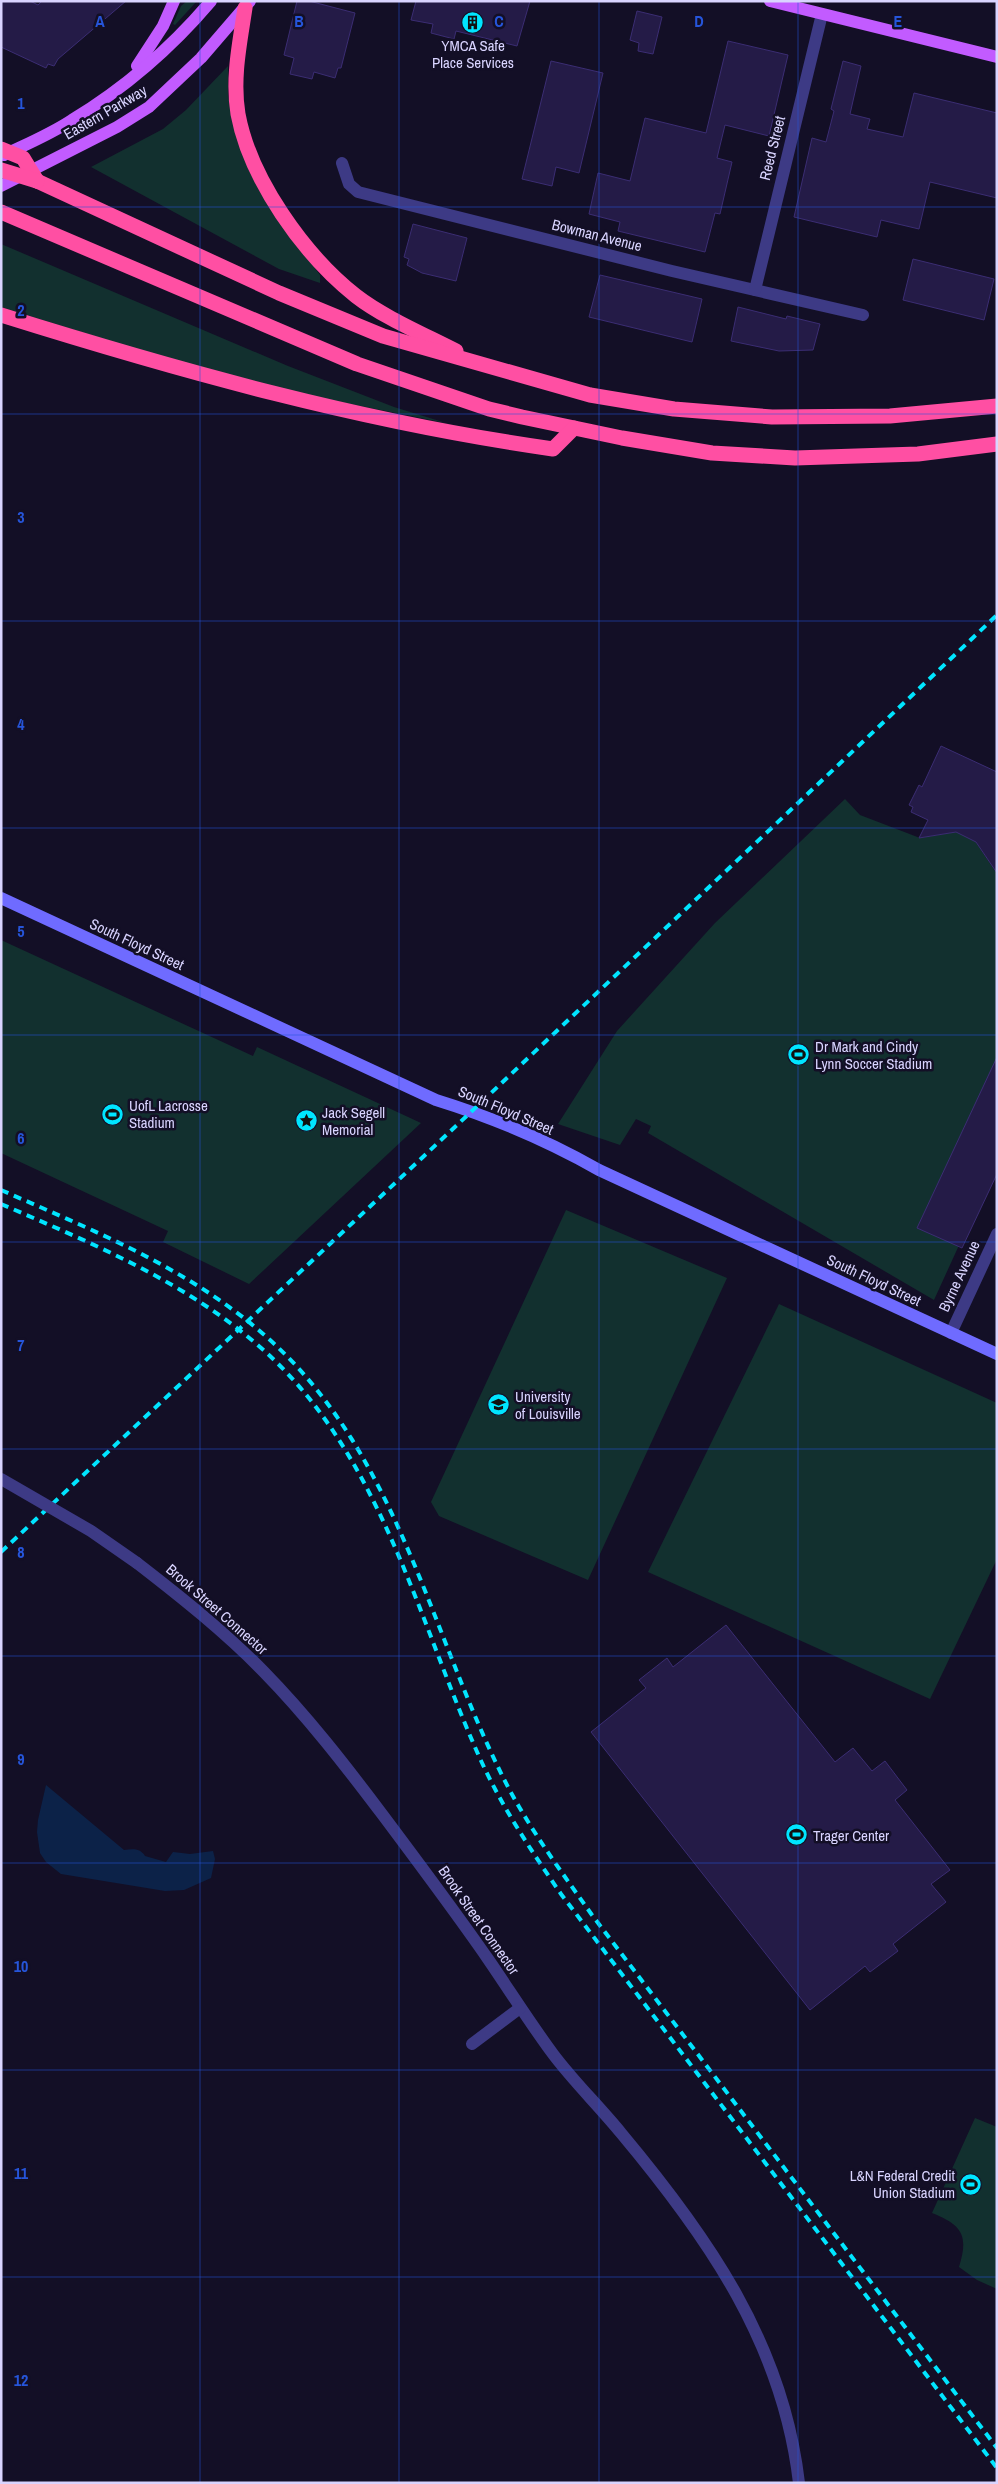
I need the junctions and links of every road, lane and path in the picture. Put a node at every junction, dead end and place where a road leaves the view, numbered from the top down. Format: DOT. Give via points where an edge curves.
graph roads {
  1 [pos="174,1"];
  2 [pos="211,1"];
  3 [pos="770,1"];
  4 [pos="248,4"];
  5 [pos="822,14"];
  6 [pos="997,57"];
  7 [pos="128,80"];
  8 [pos="1,149"];
  9 [pos="1,157"];
  10 [pos="342,163"];
  11 [pos="1,170"];
  12 [pos="37,181"];
  13 [pos="1,186"];
  14 [pos="1,212"];
  15 [pos="755,290"];
  16 [pos="1,315"];
  17 [pos="863,316"];
  18 [pos="491,368"];
  19 [pos="997,406"];
  20 [pos="574,428"];
  21 [pos="997,444"];
  22 [pos="1,898"];
  23 [pos="997,1234"];
  24 [pos="951,1333"];
  25 [pos="997,1354"];
  26 [pos="1,1479"];
  27 [pos="520,2008"];
  28 [pos="472,2044"];
  29 [pos="800,2483"];
  1 -- 7 [label="main road" via="163,26"];
  2 -- 7 [label="main road, Eastern Parkway" via="179,35"];
  3 -- 5 [label="main road"];
  4 -- 13 [label="main road, Eastern Parkway" via="181,78 149,107 117,127"];
  4 -- 18 [label="highway" via="237,61 238,114 263,180 284,216 322,266 357,297"];
  5 -- 6 [label="main road"];
  5 -- 15 [label="street, Reed Street"];
  7 -- 9 [label="main road, Eastern Parkway" via="72,120"];
  8 -- 12 [label="highway, bridge" via="23,158"];
  10 -- 15 [label="street, Bowman Avenue" via="349,184 358,192"];
  11 -- 12 [label="highway, bridge"];
  12 -- 18 [label="highway" via="330,315 383,336"];
  14 -- 20 [label="highway" via="357,364 489,409"];
  15 -- 17 [label="street, Bowman Avenue"];
  16 -- 20 [label="highway" via="231,383 434,431 553,449"];
  18 -- 19 [label="highway" via="590,395 702,412 772,417 890,416"];
  20 -- 21 [label="highway" via="712,453 794,458 866,457"];
  22 -- 24 [label="street, South Floyd Street" via="436,1100 472,1111 578,1159"];
  23 -- 24 [label="street, Byrne Avenue"];
  24 -- 25 [label="street, South Floyd Street"];
  26 -- 27 [label="street, Brook Street Connector, bridge" via="91,1531 137,1563 212,1622 265,1673 333,1750"];
  27 -- 28 [label="street"];
  27 -- 29 [label="street, Brook Street Connector" via="576,2083 682,2208 740,2296 786,2412"];
}
